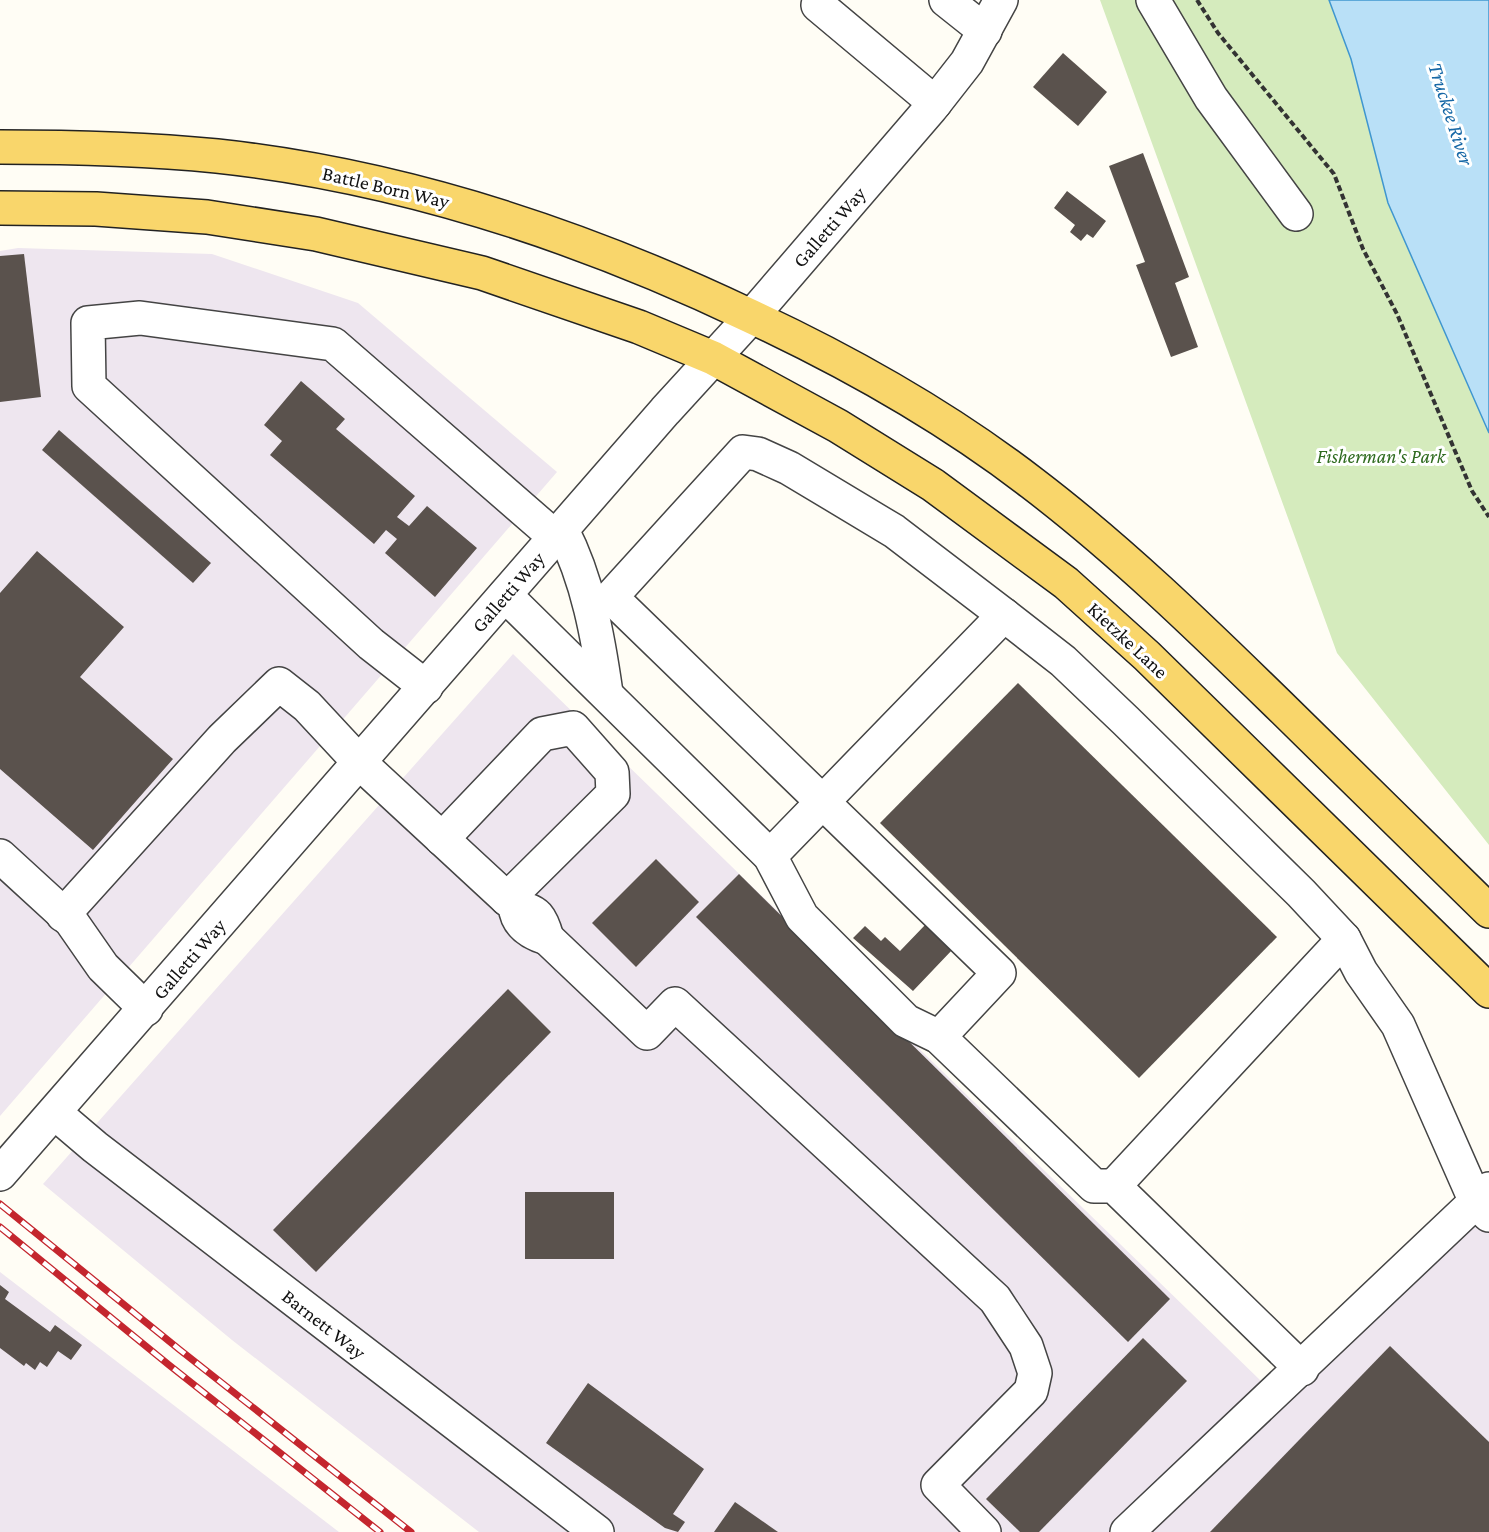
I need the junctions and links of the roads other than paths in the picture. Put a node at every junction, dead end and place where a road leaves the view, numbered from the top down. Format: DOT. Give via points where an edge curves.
graph roads {
  1 [pos="946,0"];
  2 [pos="1001,0"];
  3 [pos="1153,0"];
  4 [pos="818,5"];
  5 [pos="985,31"];
  6 [pos="934,103"];
  7 [pos="5,145"];
  8 [pos="0,208"];
  9 [pos="1296,214"];
  10 [pos="752,316"];
  11 [pos="713,358"];
  12 [pos="559,534"];
  13 [pos="505,596"];
  14 [pos="1004,615"];
  15 [pos="426,687"];
  16 [pos="606,693"];
  17 [pos="360,763"];
  18 [pos="823,803"];
  19 [pos="442,838"];
  20 [pos="0,856"];
  21 [pos="770,856"];
  22 [pos="511,903"];
  23 [pos="1489,911"];
  24 [pos="63,915"];
  25 [pos="1344,939"];
  26 [pos="1489,990"];
  27 [pos="146,1009"];
  28 [pos="939,1037"];
  29 [pos="55,1113"];
  30 [pos="0,1174"];
  31 [pos="1114,1186"];
  32 [pos="1485,1202"];
  33 [pos="1302,1369"];
  34 [pos="597,1532"];
  35 [pos="984,1532"];
  36 [pos="1127,1532"];
  1 -- 5 [label="street"];
  2 -- 5 [label="street, Galletti Way"];
  3 -- 9 [label="street" via="1211,98"];
  4 -- 6 [label="street"];
  5 -- 6 [label="street, Galletti Way" via="967,62"];
  6 -- 10 [label="street, Galletti Way"];
  7 -- 10 [label="main road, Battle Born Way" via="212,156 385,185 494,213 549,232 657,273"];
  8 -- 11 [label="main road" via="96,209 207,217 316,234 482,273 639,327"];
  10 -- 11 [label="street, Galletti Way"];
  10 -- 23 [label="main road" via="901,395 1033,483 1122,555 1195,623"];
  11 -- 12 [label="street, Galletti Way"];
  11 -- 26 [label="main road, Kietzke Lane" via="838,426 933,484 1066,583 1147,656"];
  12 -- 13 [label="street, Galletti Way"];
  12 -- 15 [label="street" via="333,344 140,318 88,323 89,386 371,644"];
  12 -- 16 [label="street" via="578,560 599,643"];
  13 -- 15 [label="street, Galletti Way"];
  13 -- 16 [label="street"];
  14 -- 18 [label="street"];
  14 -- 18 [label="street" via="894,531 789,468 758,454 743,452 611,597"];
  14 -- 25 [label="street" via="1063,661 1126,721"];
  15 -- 17 [label="street, Galletti Way"];
  16 -- 21 [label="street"];
  17 -- 19 [label="street"];
  17 -- 24 [label="street" via="307,706 279,684 222,739"];
  17 -- 27 [label="street, Galletti Way"];
  18 -- 21 [label="street"];
  18 -- 28 [label="street" via="999,973"];
  19 -- 22 [label="street"];
  19 -- 22 [label="street" via="542,734 573,728 612,772 613,794"];
  20 -- 24 [label="street"];
  21 -- 28 [label="street" via="802,917 906,1021"];
  22 -- 35 [label="street" via="517,918 531,933 548,938 647,1033 675,1004 995,1299 1026,1346 1035,1373 1030,1391 938,1485"];
  24 -- 27 [label="street" via="103,968"];
  25 -- 31 [label="street"];
  25 -- 32 [label="street" via="1411,1052"];
  27 -- 29 [label="street, Galletti Way"];
  28 -- 31 [label="street" via="1094,1186"];
  29 -- 30 [label="street, Galletti Way"];
  29 -- 34 [label="street, Barnett Way" via="95,1148"];
  31 -- 33 [label="street"];
  32 -- 33 [label="street"];
  33 -- 36 [label="street"];
}
